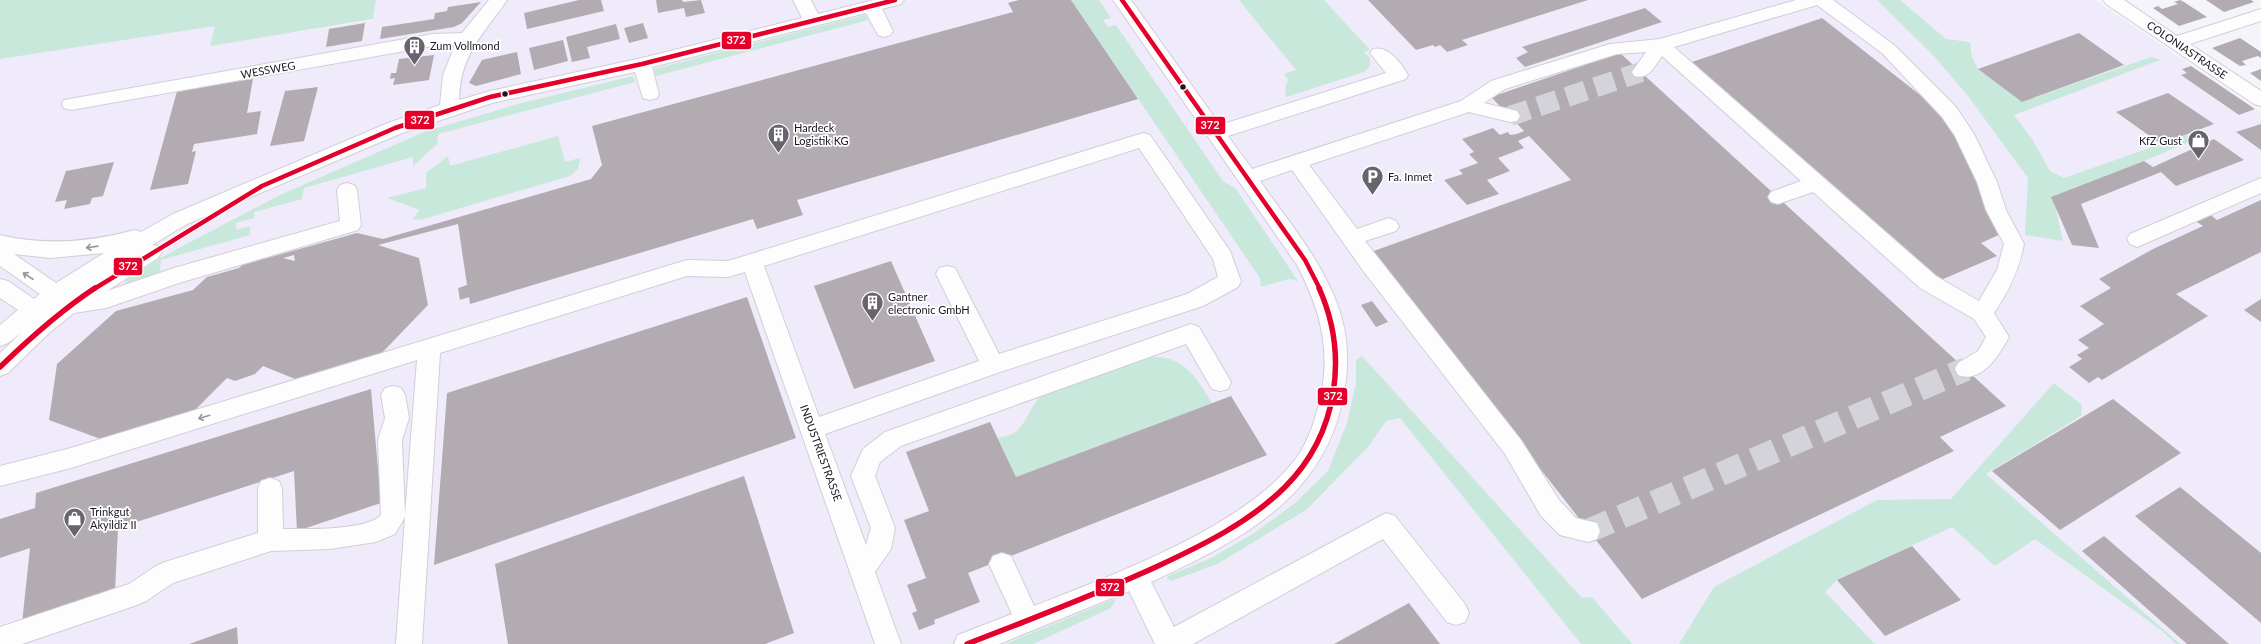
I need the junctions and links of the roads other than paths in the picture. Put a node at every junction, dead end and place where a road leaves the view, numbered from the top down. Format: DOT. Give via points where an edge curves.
graph roads {
  1 [pos="498,0"];
  2 [pos="802,0"];
  3 [pos="895,0"];
  4 [pos="1122,0"];
  5 [pos="1815,0"];
  6 [pos="1822,0"];
  7 [pos="2112,0"];
  8 [pos="872,6"];
  9 [pos="2261,15"];
  10 [pos="813,21"];
  11 [pos="884,30"];
  12 [pos="466,39"];
  13 [pos="2176,42"];
  14 [pos="1661,45"];
  15 [pos="1380,53"];
  16 [pos="642,64"];
  17 [pos="1635,67"];
  18 [pos="650,94"];
  19 [pos="2261,100"];
  20 [pos="71,104"];
  21 [pos="1468,105"];
  22 [pos="449,109"];
  23 [pos="1504,110"];
  24 [pos="1216,133"];
  25 [pos="1296,162"];
  26 [pos="1247,178"];
  27 [pos="1816,182"];
  28 [pos="2261,185"];
  29 [pos="262,186"];
  30 [pos="347,190"];
  31 [pos="1778,197"];
  32 [pos="1388,226"];
  33 [pos="157,232"];
  34 [pos="1352,238"];
  35 [pos="2137,239"];
  36 [pos="0,243"];
  37 [pos="0,255"];
  38 [pos="752,261"];
  39 [pos="947,274"];
  40 [pos="0,287"];
  41 [pos="61,301"];
  42 [pos="34,310"];
  43 [pos="1982,313"];
  44 [pos="0,337"];
  45 [pos="429,347"];
  46 [pos="993,365"];
  47 [pos="0,367"];
  48 [pos="1966,369"];
  49 [pos="1220,382"];
  50 [pos="393,395"];
  51 [pos="812,429"];
  52 [pos="0,476"];
  53 [pos="270,488"];
  54 [pos="1588,531"];
  55 [pos="271,540"];
  56 [pos="1002,564"];
  57 [pos="862,569"];
  58 [pos="1135,577"];
  59 [pos="1456,613"];
  60 [pos="1028,620"];
  61 [pos="0,639"];
  62 [pos="409,644"];
  63 [pos="888,644"];
  64 [pos="967,644"];
  65 [pos="1169,644"];
  1 -- 12 [label="street"];
  2 -- 10 [label="street"];
  3 -- 8 [label="street"];
  4 -- 24 [label="street"];
  5 -- 14 [label="street"];
  6 -- 43 [label="street" via="1888,48 1949,112 1964,134 1987,182 1996,210 2014,244 2008,270"];
  7 -- 13 [label="street, COLONIASTRASSE"];
  8 -- 10 [label="street"];
  8 -- 11 [label="street"];
  9 -- 13 [label="street"];
  10 -- 16 [label="street"];
  12 -- 20 [label="street, WESSWEG" via="433,40"];
  12 -- 22 [label="street" via="454,64"];
  13 -- 19 [label="street, COLONIASTRASSE"];
  14 -- 17 [label="street"];
  14 -- 21 [label="street" via="1616,48 1498,86"];
  14 -- 27 [label="street"];
  15 -- 24 [label="street" via="1399,75"];
  16 -- 18 [label="street"];
  16 -- 22 [label="street"];
  21 -- 23 [label="street"];
  21 -- 25 [label="street"];
  22 -- 29 [label="street" via="395,128"];
  24 -- 26 [label="street"];
  25 -- 26 [label="street"];
  25 -- 34 [label="street"];
  26 -- 58 [label="street" via="1305,260 1322,289 1334,325 1338,361 1325,426 1306,463 1278,494 1243,520 1187,552"];
  27 -- 31 [label="street"];
  27 -- 43 [label="street" via="1928,282"];
  28 -- 35 [label="street"];
  29 -- 33 [label="street" via="180,219"];
  29 -- 41 [label="street" via="126,267"];
  30 -- 41 [label="street" via="351,225 174,276 106,300"];
  32 -- 34 [label="street"];
  33 -- 36 [label="street, one-way" via="102,245 52,251"];
  33 -- 41 [label="street" via="88,272"];
  34 -- 54 [label="street" via="1371,266 1513,447 1550,508 1569,527"];
  41 -- 37 [label="street, one-way"];
  38 -- 45 [label="street" via="728,269 687,268"];
  38 -- 46 [label="street" via="1143,140 1223,257 1230,281 1195,300"];
  38 -- 51 [label="street, INDUSTRIESTRASSE"];
  39 -- 46 [label="street"];
  40 -- 42 [label="street"];
  41 -- 42 [label="street"];
  41 -- 47 [label="street" via="40,328"];
  42 -- 44 [label="street"];
  43 -- 48 [label="street" via="1998,337 1986,357"];
  45 -- 52 [label="street, one-way" via="105,448"];
  45 -- 62 [label="street"];
  46 -- 51 [label="street"];
  49 -- 57 [label="street" via="1191,333 893,439 871,456 863,476 883,528 878,549"];
  50 -- 55 [label="street" via="397,418 390,440 393,518 385,527 359,535"];
  51 -- 57 [label="street, INDUSTRIESTRASSE"];
  53 -- 55 [label="street"];
  55 -- 61 [label="street" via="165,574 138,592"];
  56 -- 60 [label="street"];
  57 -- 63 [label="street, INDUSTRIESTRASSE"];
  58 -- 60 [label="street"];
  58 -- 65 [label="street"];
  59 -- 65 [label="street" via="1386,524"];
  60 -- 64 [label="street"];
}
